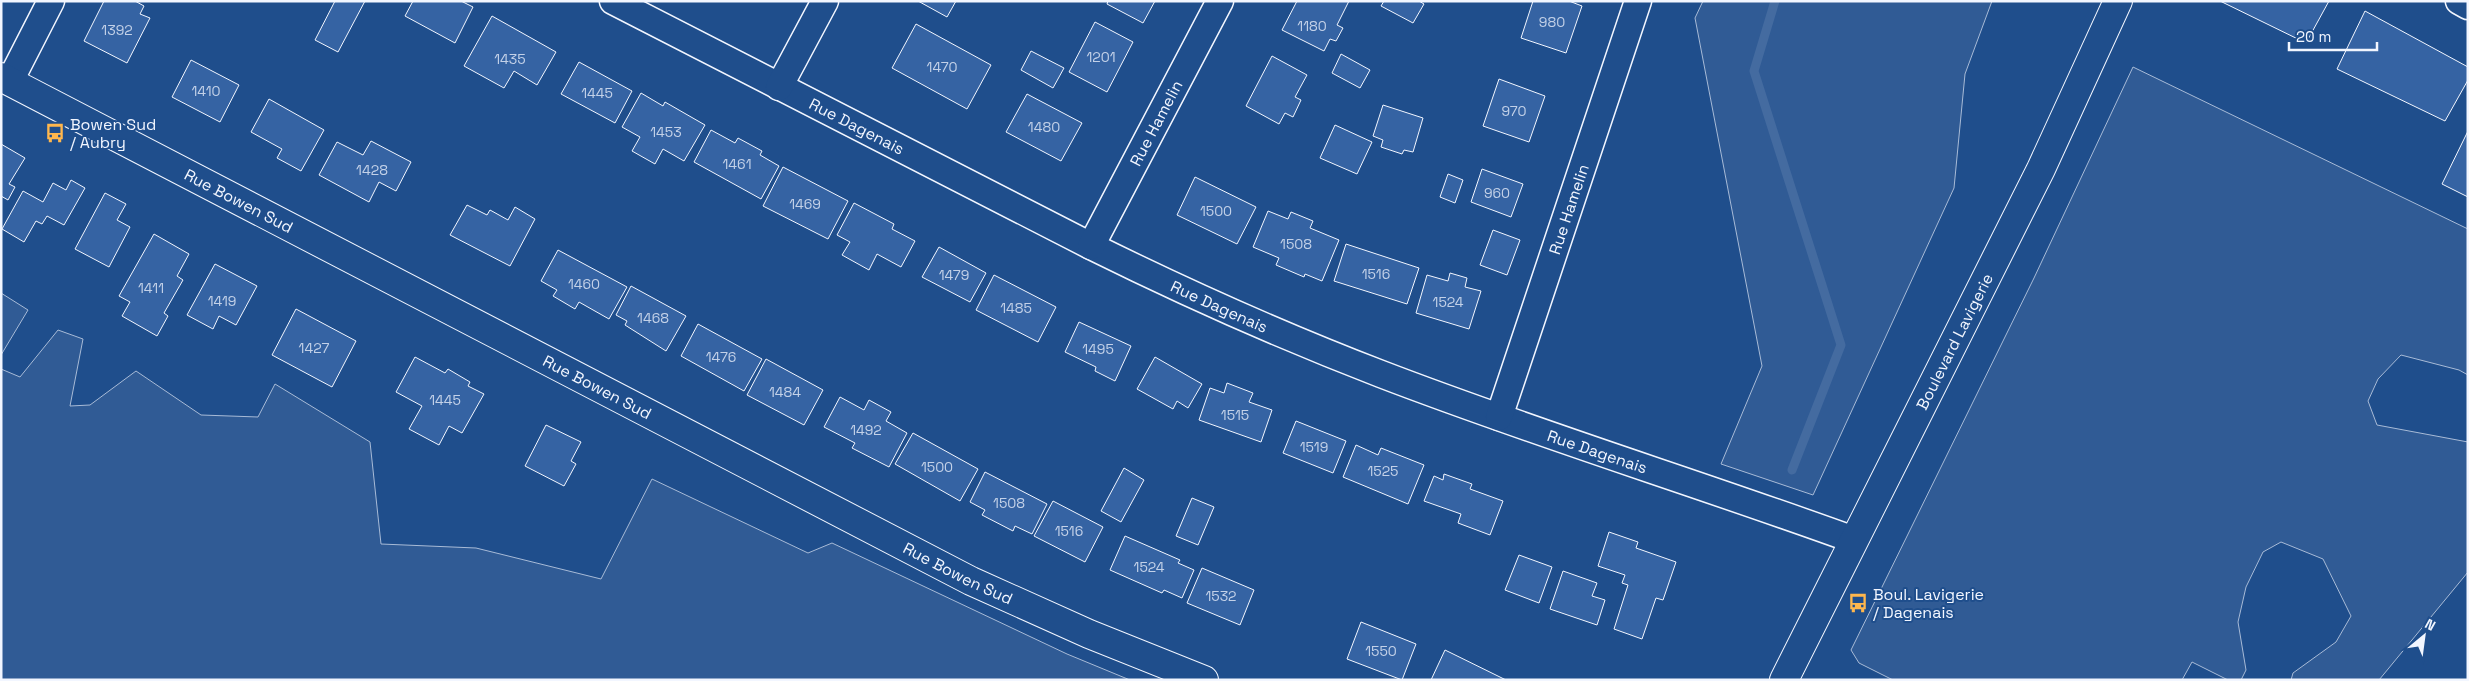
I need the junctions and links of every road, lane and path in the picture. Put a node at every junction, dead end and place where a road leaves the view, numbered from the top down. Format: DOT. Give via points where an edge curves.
graph roads {
  1 [pos="51,1"];
  2 [pos="613,1"];
  3 [pos="825,1"];
  4 [pos="1220,1"];
  5 [pos="1638,1"];
  6 [pos="2118,1"];
  7 [pos="2459,1"];
  8 [pos="2468,6"];
  9 [pos="6,79"];
  10 [pos="780,87"];
  11 [pos="1092,246"];
  12 [pos="1499,417"];
  13 [pos="1854,540"];
  14 [pos="1204,680"];
  15 [pos="1784,680"];
  1 -- 9 [label="street"];
  2 -- 10 [label="street, Rue Dagenais"];
  3 -- 10 [label="street"];
  4 -- 11 [label="street, Rue Hamelin"];
  5 -- 12 [label="street, Rue Hamelin"];
  6 -- 13 [label="street, Boulevard Lavigerie" via="2041,169"];
  7 -- 8 [label="street"];
  9 -- 14 [label="street, Rue Bowen Sud" via="971,581 1089,634"];
  10 -- 11 [label="street, Rue Dagenais"];
  11 -- 12 [label="street, Rue Dagenais" via="1170,286 1275,331"];
  12 -- 13 [label="street, Rue Dagenais"];
  13 -- 15 [label="street, Boulevard Lavigerie"];
}
